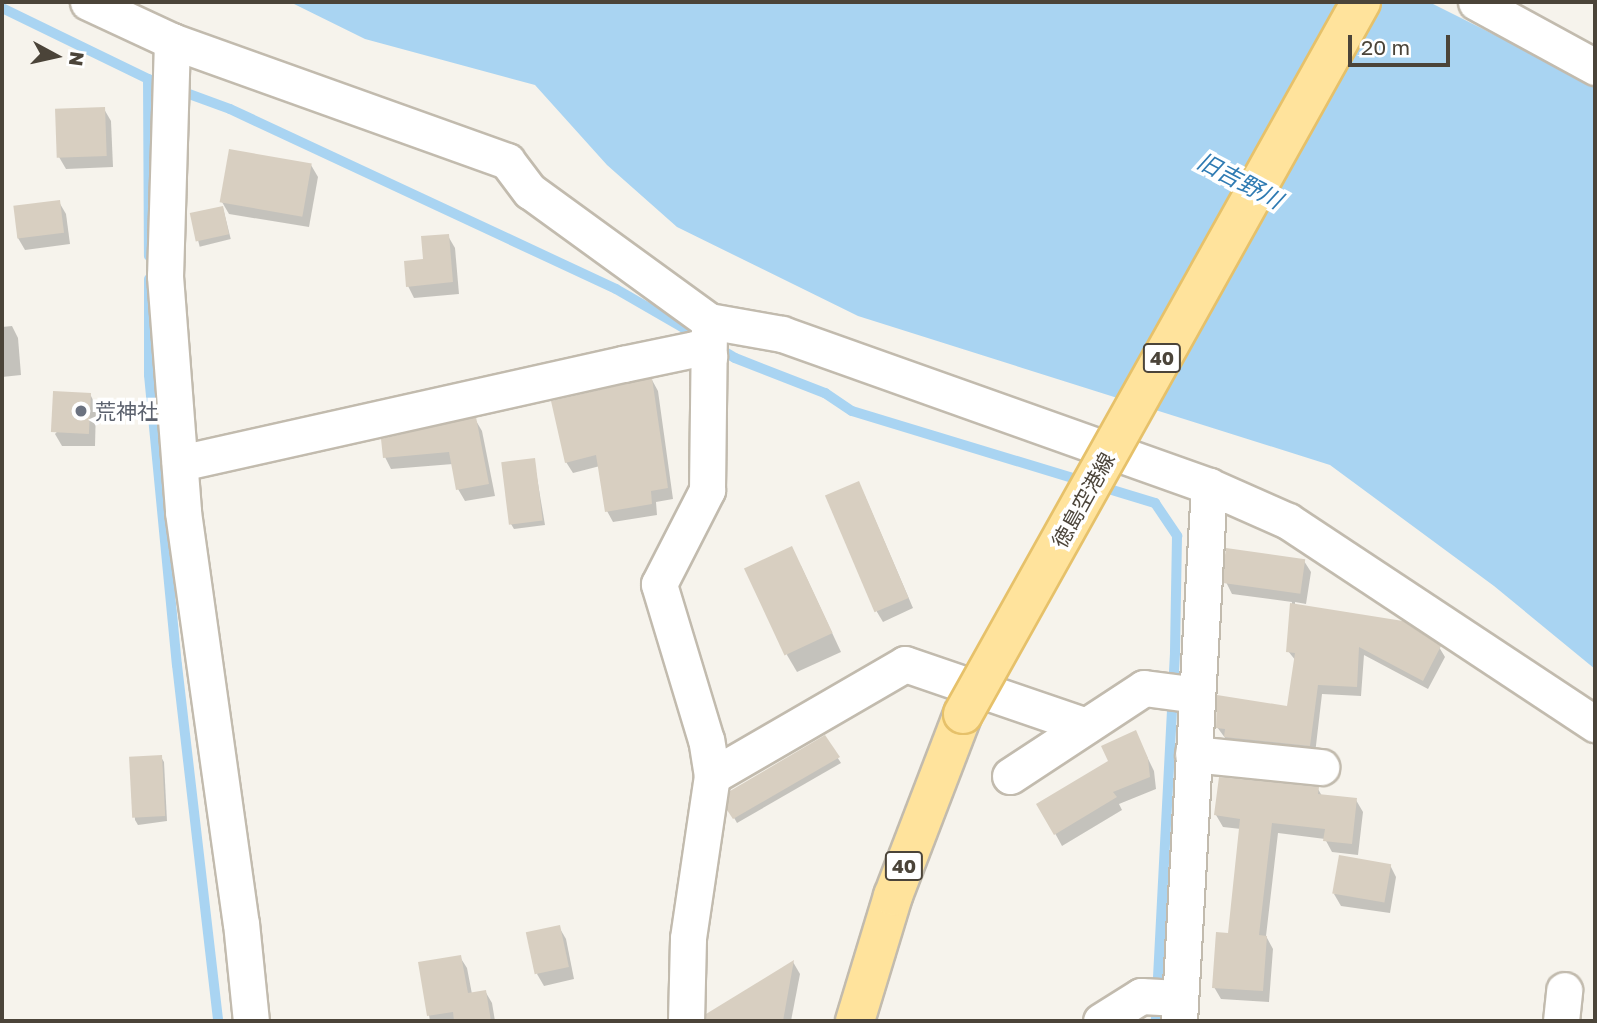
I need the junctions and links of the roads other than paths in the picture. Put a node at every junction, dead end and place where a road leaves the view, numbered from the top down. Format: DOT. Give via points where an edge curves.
graph roads {
  1 [pos="88,2"];
  2 [pos="1361,2"];
  3 [pos="1476,2"];
  4 [pos="172,41"];
  5 [pos="1595,67"];
  6 [pos="709,321"];
  7 [pos="709,356"];
  8 [pos="180,463"];
  9 [pos="1209,486"];
  10 [pos="1197,695"];
  11 [pos="1595,724"];
  12 [pos="1086,726"];
  13 [pos="1193,754"];
  14 [pos="1321,767"];
  15 [pos="712,776"];
  16 [pos="1010,776"];
  17 [pos="1180,1009"];
  18 [pos="251,1021"];
  19 [pos="686,1021"];
  20 [pos="855,1021"];
  21 [pos="1101,1021"];
  1 -- 4 [label="street"];
  2 -- 20 [label="main road, 徳島空港線 / 40, bridge" via="963,715 893,896"];
  3 -- 5 [label="street"];
  4 -- 6 [label="street" via="507,161 530,191"];
  4 -- 8 [label="street" via="165,276"];
  6 -- 7 [label="street"];
  6 -- 9 [label="street" via="782,334"];
  7 -- 8 [label="street" via="695,349 683,351"];
  7 -- 15 [label="street" via="707,490 659,584 706,740"];
  8 -- 18 [label="street"];
  9 -- 10 [label="street"];
  9 -- 11 [label="street" via="1288,521"];
  10 -- 12 [label="street" via="1144,688"];
  10 -- 13 [label="street"];
  12 -- 15 [label="street" via="905,664"];
  12 -- 16 [label="street"];
  13 -- 14 [label="street"];
  13 -- 17 [label="street"];
  15 -- 19 [label="street" via="688,937"];
  17 -- 21 [label="street" via="1141,996"];
}
